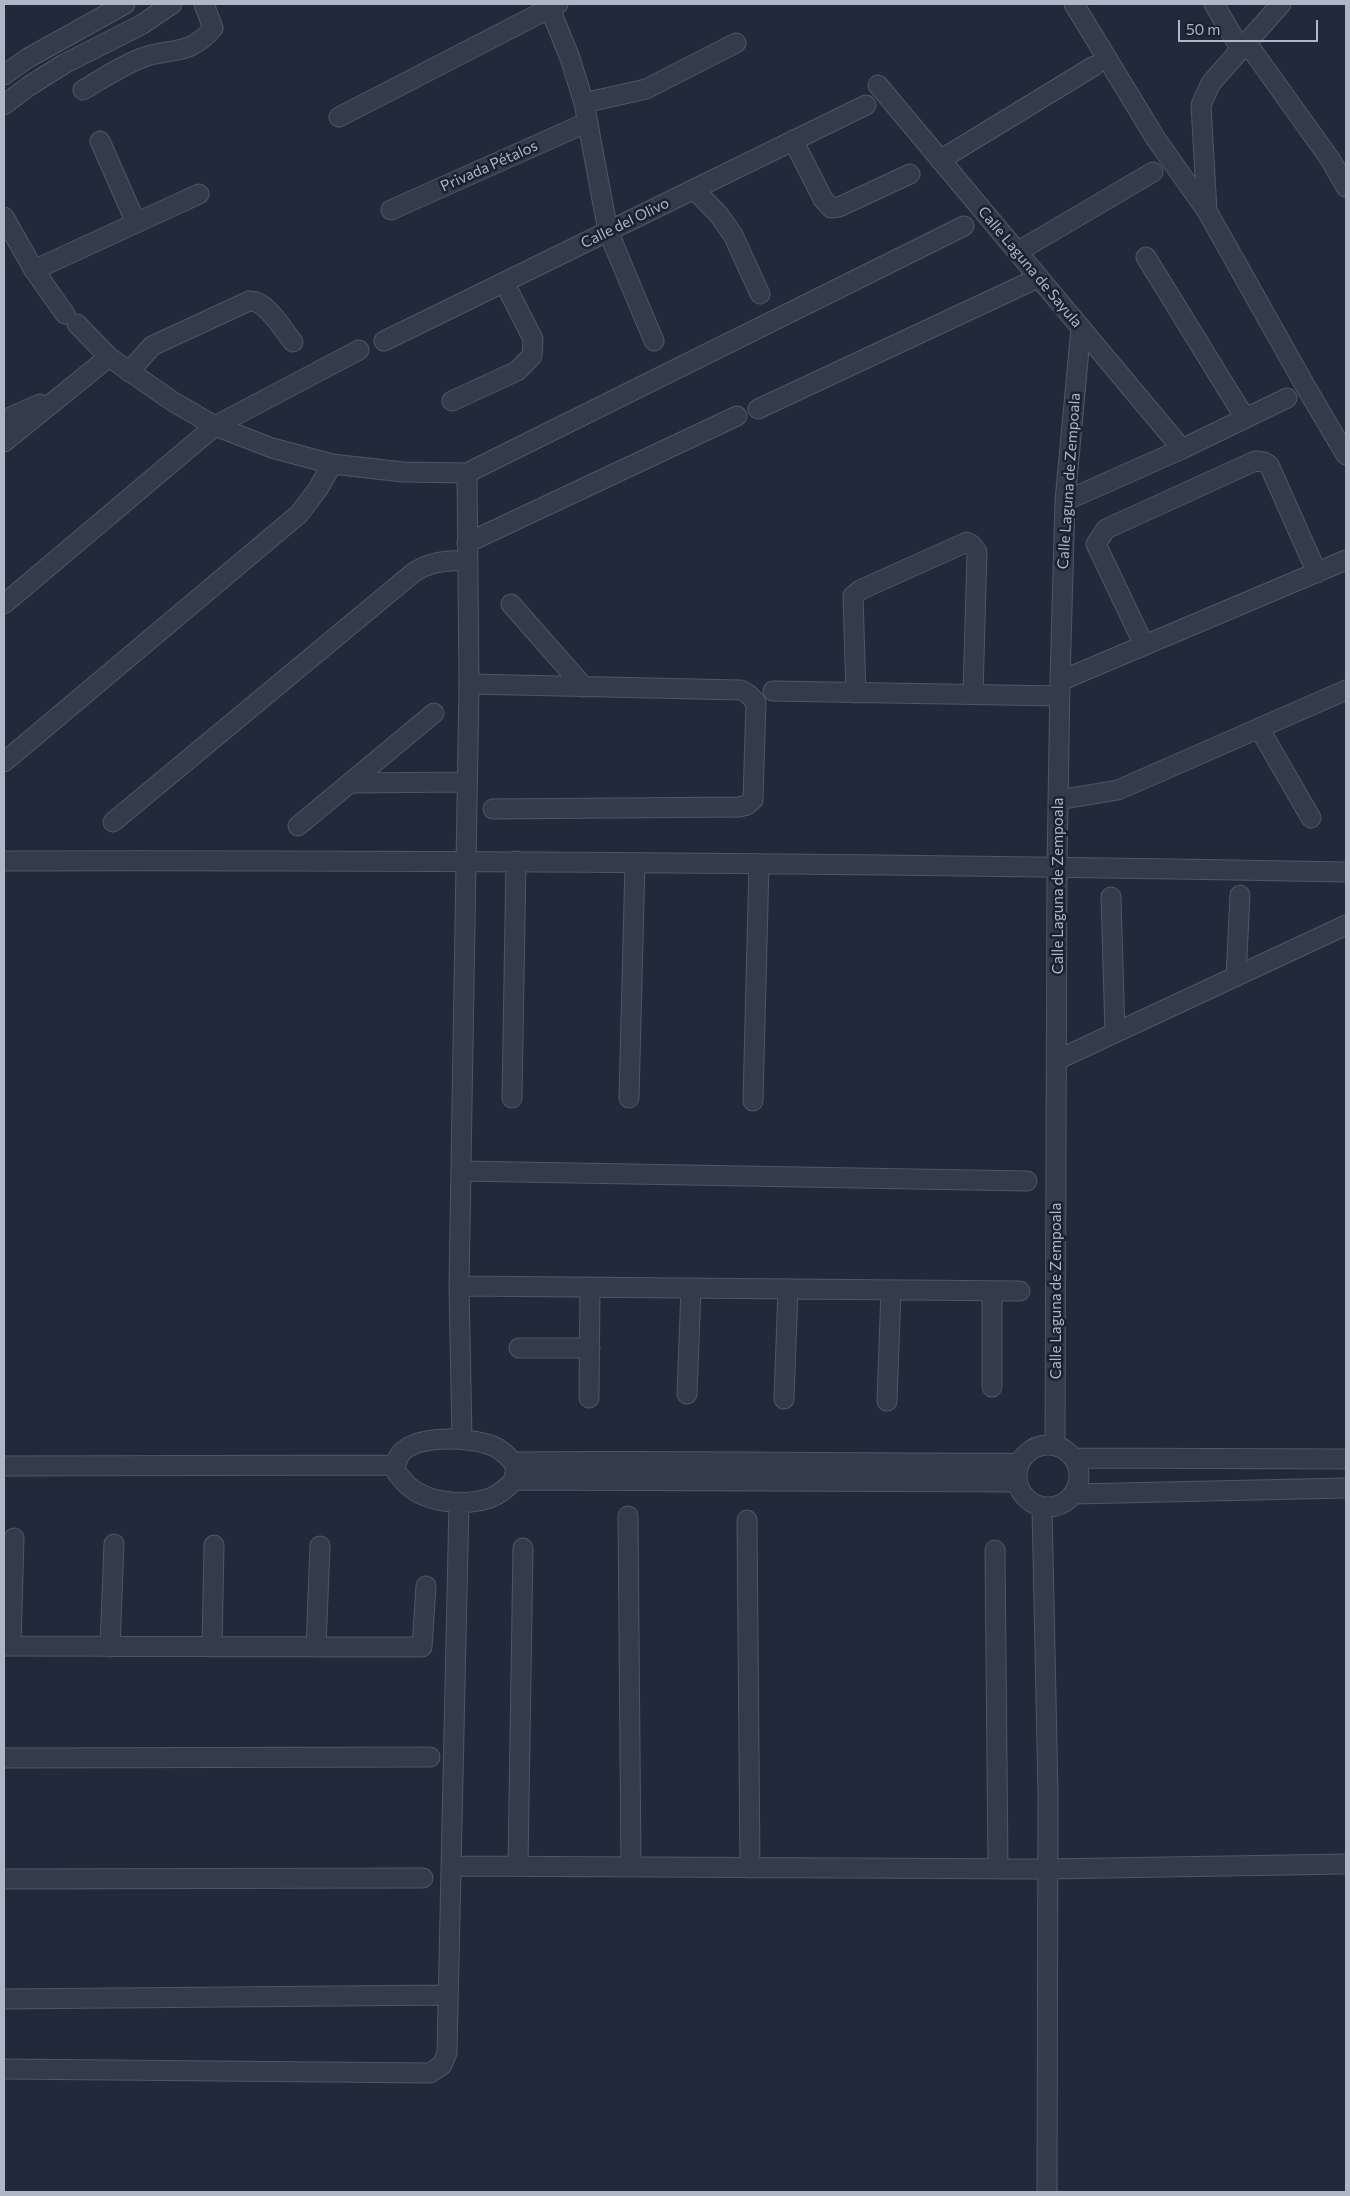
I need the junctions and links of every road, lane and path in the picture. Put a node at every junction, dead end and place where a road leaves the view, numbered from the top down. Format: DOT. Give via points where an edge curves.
graph roads {
  1 [pos="125,4"];
  2 [pos="172,4"];
  3 [pos="204,4"];
  4 [pos="1074,4"];
  5 [pos="1214,4"];
  6 [pos="1281,4"];
  7 [pos="552,5"];
  8 [pos="736,43"];
  9 [pos="1244,46"];
  10 [pos="1094,66"];
  11 [pos="4,75"];
  12 [pos="878,85"];
  13 [pos="83,90"];
  14 [pos="584,103"];
  15 [pos="4,105"];
  16 [pos="866,105"];
  17 [pos="339,117"];
  18 [pos="588,122"];
  19 [pos="793,140"];
  20 [pos="100,141"];
  21 [pos="940,160"];
  22 [pos="1153,172"];
  23 [pos="910,174"];
  24 [pos="1346,187"];
  25 [pos="694,189"];
  26 [pos="199,194"];
  27 [pos="391,210"];
  28 [pos="1207,211"];
  29 [pos="4,217"];
  30 [pos="136,223"];
  31 [pos="964,226"];
  32 [pos="608,231"];
  33 [pos="1017,252"];
  34 [pos="1146,257"];
  35 [pos="34,270"];
  36 [pos="1038,278"];
  37 [pos="504,282"];
  38 [pos="760,294"];
  39 [pos="1081,328"];
  40 [pos="384,341"];
  41 [pos="654,341"];
  42 [pos="293,342"];
  43 [pos="359,350"];
  44 [pos="109,357"];
  45 [pos="129,372"];
  46 [pos="59,395"];
  47 [pos="1287,398"];
  48 [pos="452,401"];
  49 [pos="758,409"];
  50 [pos="737,416"];
  51 [pos="1245,418"];
  52 [pos="4,420"];
  53 [pos="215,426"];
  54 [pos="4,442"];
  55 [pos="1182,449"];
  56 [pos="1346,455"];
  57 [pos="332,464"];
  58 [pos="467,472"];
  59 [pos="1065,501"];
  60 [pos="467,551"];
  61 [pos="1346,560"];
  62 [pos="1318,573"];
  63 [pos="4,604"];
  64 [pos="511,604"];
  65 [pos="1144,645"];
  66 [pos="469,684"];
  67 [pos="584,687"];
  68 [pos="1060,688"];
  69 [pos="1346,690"];
  70 [pos="773,691"];
  71 [pos="856,693"];
  72 [pos="973,694"];
  73 [pos="434,713"];
  74 [pos="1259,728"];
  75 [pos="4,762"];
  76 [pos="466,782"];
  77 [pos="350,783"];
  78 [pos="1058,800"];
  79 [pos="493,808"];
  80 [pos="1311,818"];
  81 [pos="113,822"];
  82 [pos="298,826"];
  83 [pos="465,860"];
  84 [pos="4,861"];
  85 [pos="516,861"];
  86 [pos="636,863"];
  87 [pos="758,864"];
  88 [pos="1057,867"];
  89 [pos="1346,872"];
  90 [pos="1240,895"];
  91 [pos="1111,897"];
  92 [pos="1346,925"];
  93 [pos="1236,977"];
  94 [pos="1115,1033"];
  95 [pos="1057,1060"];
  96 [pos="512,1098"];
  97 [pos="629,1098"];
  98 [pos="753,1101"];
  99 [pos="461,1171"];
  100 [pos="1027,1181"];
  101 [pos="459,1286"];
  102 [pos="590,1287"];
  103 [pos="691,1288"];
  104 [pos="788,1289"];
  105 [pos="891,1290"];
  106 [pos="992,1291"];
  107 [pos="1020,1291"];
  108 [pos="519,1348"];
  109 [pos="590,1348"];
  110 [pos="992,1387"];
  111 [pos="687,1394"];
  112 [pos="589,1398"];
  113 [pos="784,1399"];
  114 [pos="887,1401"];
  115 [pos="462,1438"];
  116 [pos="1055,1445"];
  117 [pos="1075,1458"];
  118 [pos="1346,1459"];
  119 [pos="396,1465"];
  120 [pos="4,1466"];
  121 [pos="513,1471"];
  122 [pos="1018,1472"];
  123 [pos="1346,1488"];
  124 [pos="1074,1494"];
  125 [pos="459,1502"];
  126 [pos="1042,1507"];
  127 [pos="628,1516"];
  128 [pos="747,1520"];
  129 [pos="14,1538"];
  130 [pos="114,1544"];
  131 [pos="214,1545"];
  132 [pos="320,1546"];
  133 [pos="523,1548"];
  134 [pos="995,1550"];
  135 [pos="426,1586"];
  136 [pos="7,1646"];
  137 [pos="110,1646"];
  138 [pos="212,1647"];
  139 [pos="316,1647"];
  140 [pos="4,1758"];
  141 [pos="430,1758"];
  142 [pos="1346,1864"];
  143 [pos="451,1866"];
  144 [pos="518,1866"];
  145 [pos="631,1867"];
  146 [pos="750,1868"];
  147 [pos="998,1869"];
  148 [pos="1046,1870"];
  149 [pos="423,1878"];
  150 [pos="4,1879"];
  151 [pos="448,1995"];
  152 [pos="4,1999"];
  153 [pos="4,2069"];
  154 [pos="1047,2192"];
  1 -- 11 [label="street" via="28,58"];
  2 -- 15 [label="street" via="142,25 57,68"];
  3 -- 13 [label="street" via="213,28 204,38 180,51 138,59"];
  4 -- 28 [label="street" via="1156,139"];
  5 -- 9 [label="street"];
  6 -- 9 [label="street"];
  7 -- 14 [label="street"];
  7 -- 17 [label="street"];
  8 -- 14 [label="street" via="646,89"];
  9 -- 24 [label="street" via="1330,158"];
  9 -- 28 [label="street" via="1211,83 1200,105"];
  10 -- 21 [label="street"];
  12 -- 21 [label="street, Calle Laguna de Sayula"];
  14 -- 18 [label="street"];
  16 -- 19 [label="street, Calle del Olivo"];
  18 -- 27 [label="street, Privada Pétalos"];
  18 -- 32 [label="street"];
  19 -- 23 [label="street" via="823,199 831,208"];
  19 -- 25 [label="street, Calle del Olivo"];
  20 -- 30 [label="street"];
  21 -- 33 [label="street, Calle Laguna de Sayula"];
  22 -- 33 [label="street"];
  25 -- 32 [label="street, Calle del Olivo"];
  25 -- 38 [label="street" via="719,215 732,235"];
  26 -- 30 [label="street"];
  28 -- 56 [label="street"];
  29 -- 35 [label="street"];
  30 -- 35 [label="street"];
  31 -- 58 [label="street"];
  32 -- 37 [label="street, Calle del Olivo"];
  32 -- 41 [label="street"];
  33 -- 36 [label="street, Calle Laguna de Sayula"];
  34 -- 51 [label="street"];
  35 -- 44 [label="street" via="71,319"];
  36 -- 39 [label="street, Calle Laguna de Sayula"];
  36 -- 49 [label="street"];
  37 -- 40 [label="street, Calle del Olivo"];
  37 -- 48 [label="street" via="532,339 532,356 517,371"];
  39 -- 55 [label="street, Calle Laguna de Sayula"];
  39 -- 59 [label="street, Calle Laguna de Zempoala"];
  42 -- 45 [label="street" via="264,305 256,300 249,301 152,346"];
  43 -- 53 [label="street"];
  44 -- 45 [label="street"];
  44 -- 46 [label="street"];
  45 -- 53 [label="street"];
  46 -- 52 [label="street"];
  46 -- 54 [label="street"];
  47 -- 51 [label="street"];
  50 -- 60 [label="street"];
  51 -- 55 [label="street"];
  53 -- 57 [label="street" via="272,448"];
  53 -- 63 [label="street"];
  55 -- 59 [label="street"];
  57 -- 58 [label="street" via="403,472"];
  57 -- 75 [label="street" via="299,514"];
  58 -- 60 [label="street"];
  59 -- 68 [label="street, Calle Laguna de Zempoala"];
  60 -- 66 [label="street"];
  60 -- 81 [label="street" via="425,565 413,573"];
  61 -- 62 [label="street"];
  62 -- 65 [label="street"];
  62 -- 65 [label="street" via="1269,465 1255,461 1106,529 1100,535 1096,544"];
  64 -- 67 [label="street"];
  65 -- 68 [label="street"];
  66 -- 67 [label="street"];
  66 -- 76 [label="street"];
  67 -- 79 [label="street" via="741,690 748,694 756,702 753,800 739,807"];
  68 -- 72 [label="street"];
  68 -- 78 [label="street, Calle Laguna de Zempoala"];
  69 -- 74 [label="street"];
  70 -- 71 [label="street"];
  71 -- 72 [label="street"];
  71 -- 72 [label="street" via="853,596 967,542 977,552"];
  73 -- 77 [label="street"];
  74 -- 78 [label="street" via="1118,790"];
  74 -- 80 [label="street"];
  76 -- 77 [label="street"];
  76 -- 83 [label="street"];
  77 -- 82 [label="street"];
  78 -- 88 [label="street, Calle Laguna de Zempoala"];
  83 -- 84 [label="street"];
  83 -- 85 [label="street"];
  83 -- 99 [label="street"];
  85 -- 86 [label="street"];
  85 -- 96 [label="street"];
  86 -- 87 [label="street"];
  86 -- 97 [label="street"];
  87 -- 88 [label="street"];
  87 -- 98 [label="street"];
  88 -- 89 [label="street"];
  88 -- 95 [label="street, Calle Laguna de Zempoala"];
  90 -- 93 [label="street"];
  91 -- 94 [label="street"];
  92 -- 93 [label="street"];
  93 -- 94 [label="street"];
  94 -- 95 [label="street"];
  95 -- 116 [label="street, Calle Laguna de Zempoala"];
  99 -- 100 [label="street"];
  99 -- 101 [label="street"];
  101 -- 102 [label="street"];
  101 -- 115 [label="street"];
  102 -- 103 [label="street"];
  102 -- 109 [label="street"];
  103 -- 104 [label="street"];
  103 -- 111 [label="street"];
  104 -- 105 [label="street"];
  104 -- 113 [label="street"];
  105 -- 106 [label="street"];
  105 -- 114 [label="street"];
  106 -- 107 [label="street"];
  106 -- 110 [label="street"];
  108 -- 109 [label="street"];
  109 -- 112 [label="street"];
  115 -- 119 [label="street" via="429,1441 408,1448"];
  115 -- 121 [label="street" via="496,1447"];
  116 -- 117 [label="street" via="1066,1449"];
  116 -- 122 [label="street" via="1042,1444 1030,1449"];
  117 -- 118 [label="street"];
  117 -- 124 [label="street" via="1079,1482"];
  119 -- 120 [label="street"];
  119 -- 125 [label="street" via="401,1479 417,1493"];
  121 -- 122 [label="street"];
  121 -- 125 [label="street" via="505,1490 491,1498"];
  122 -- 126 [label="street" via="1021,1493"];
  123 -- 124 [label="street"];
  124 -- 126 [label="street" via="1054,1507"];
  125 -- 143 [label="street"];
  126 -- 148 [label="street" via="1048,1793"];
  127 -- 145 [label="street"];
  128 -- 146 [label="street"];
  129 -- 136 [label="street"];
  130 -- 137 [label="street"];
  131 -- 138 [label="street"];
  132 -- 139 [label="street"];
  133 -- 144 [label="street"];
  134 -- 147 [label="street"];
  135 -- 139 [label="street" via="422,1647"];
  136 -- 137 [label="street"];
  137 -- 138 [label="street"];
  138 -- 139 [label="street"];
  140 -- 141 [label="street"];
  142 -- 148 [label="street"];
  143 -- 144 [label="street"];
  143 -- 151 [label="street"];
  144 -- 145 [label="street"];
  145 -- 146 [label="street"];
  146 -- 147 [label="street"];
  147 -- 148 [label="street"];
  148 -- 154 [label="street"];
  149 -- 150 [label="street"];
  151 -- 152 [label="street"];
  151 -- 153 [label="street" via="447,2053 442,2065 430,2073"];
}
